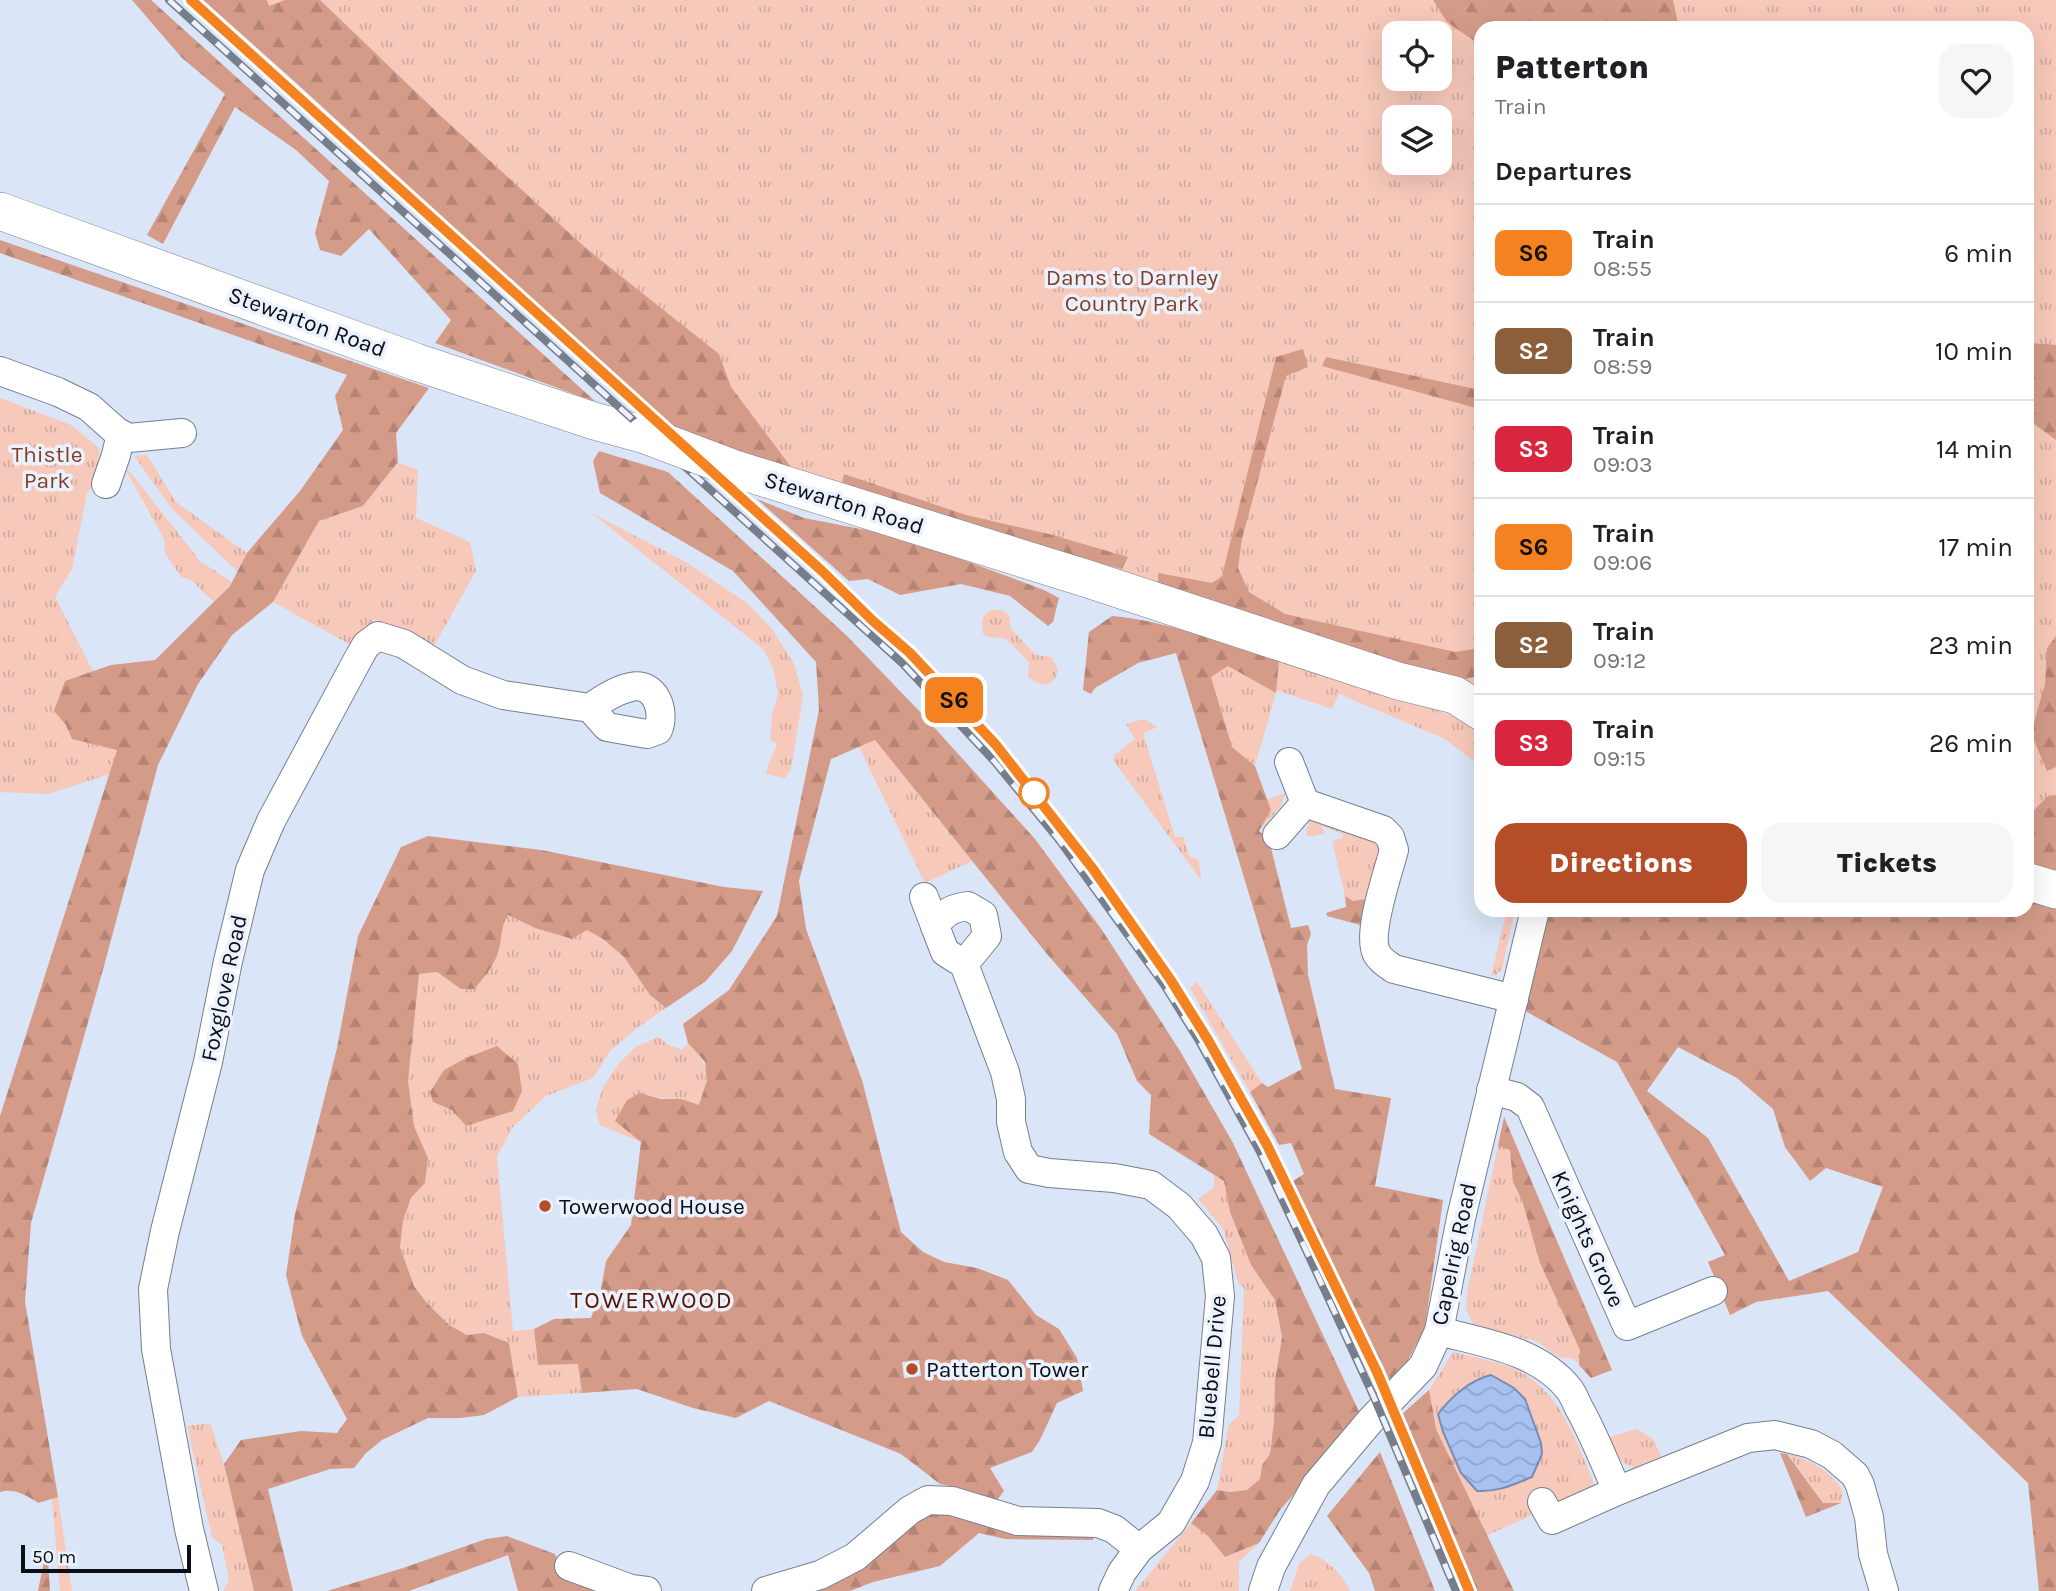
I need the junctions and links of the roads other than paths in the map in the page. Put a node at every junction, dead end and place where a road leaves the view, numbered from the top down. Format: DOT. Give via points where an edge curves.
graph roads {
  1 [pos="0,211"];
  2 [pos="0,371"];
  3 [pos="182,433"];
  4 [pos="121,434"];
  5 [pos="106,484"];
  6 [pos="1472,699"];
  7 [pos="590,708"];
  8 [pos="1289,762"];
  9 [pos="1305,803"];
  10 [pos="1277,835"];
  11 [pos="2034,883"];
  12 [pos="2056,890"];
  13 [pos="925,898"];
  14 [pos="1533,917"];
  15 [pos="935,926"];
  16 [pos="964,964"];
  17 [pos="1514,999"];
  18 [pos="1491,1090"];
  19 [pos="1713,1291"];
  20 [pos="1439,1331"];
  21 [pos="1617,1491"];
  22 [pos="1542,1502"];
  23 [pos="1139,1549"];
  24 [pos="569,1566"];
  25 [pos="204,1591"];
  26 [pos="647,1591"];
  27 [pos="766,1591"];
  28 [pos="1113,1591"];
  29 [pos="1263,1591"];
  30 [pos="1884,1591"];
  1 -- 6 [label="main road, Stewarton Road, bridge" via="416,362 645,435 735,469 1398,681"];
  2 -- 4 [label="street" via="89,407"];
  3 -- 4 [label="street" via="130,438"];
  4 -- 5 [label="street"];
  7 -- 25 [label="street, Foxglove Road" via="503,695 462,680 404,644 378,636 366,645 271,821 250,870 153,1289 156,1349"];
  8 -- 9 [label="street"];
  9 -- 10 [label="street"];
  9 -- 17 [label="street" via="1383,830 1390,837 1394,850 1372,936 1383,962 1394,969"];
  11 -- 12 [label="main road"];
  13 -- 15 [label="street, Bluebell Drive"];
  14 -- 17 [label="street, Capelrig Road"];
  15 -- 16 [label="street, Bluebell Drive" via="945,952"];
  15 -- 16 [label="street" via="955,908 968,906 983,915 987,936"];
  16 -- 23 [label="street, Bluebell Drive" via="1005,1072 1018,1152 1029,1169 1151,1185 1179,1206 1204,1235 1216,1258 1220,1296 1208,1443 1195,1481 1171,1523"];
  17 -- 18 [label="street, Capelrig Road"];
  18 -- 19 [label="street, Knights Grove" via="1517,1097 1530,1107 1627,1326"];
  18 -- 20 [label="street, Capelrig Road"];
  20 -- 21 [label="street" via="1502,1347 1546,1368 1569,1390"];
  20 -- 29 [label="street, Capelrig Road" via="1423,1366 1316,1485 1271,1567"];
  21 -- 22 [label="street" via="1552,1520"];
  21 -- 30 [label="street" via="1748,1438 1774,1435 1811,1444 1832,1455 1860,1485"];
  23 -- 27 [label="street" via="1114,1529 1098,1523 1018,1521 952,1501 928,1500 909,1510 855,1557 820,1575"];
  23 -- 28 [label="street, Bluebell Drive"];
  24 -- 26 [label="street"];
}
